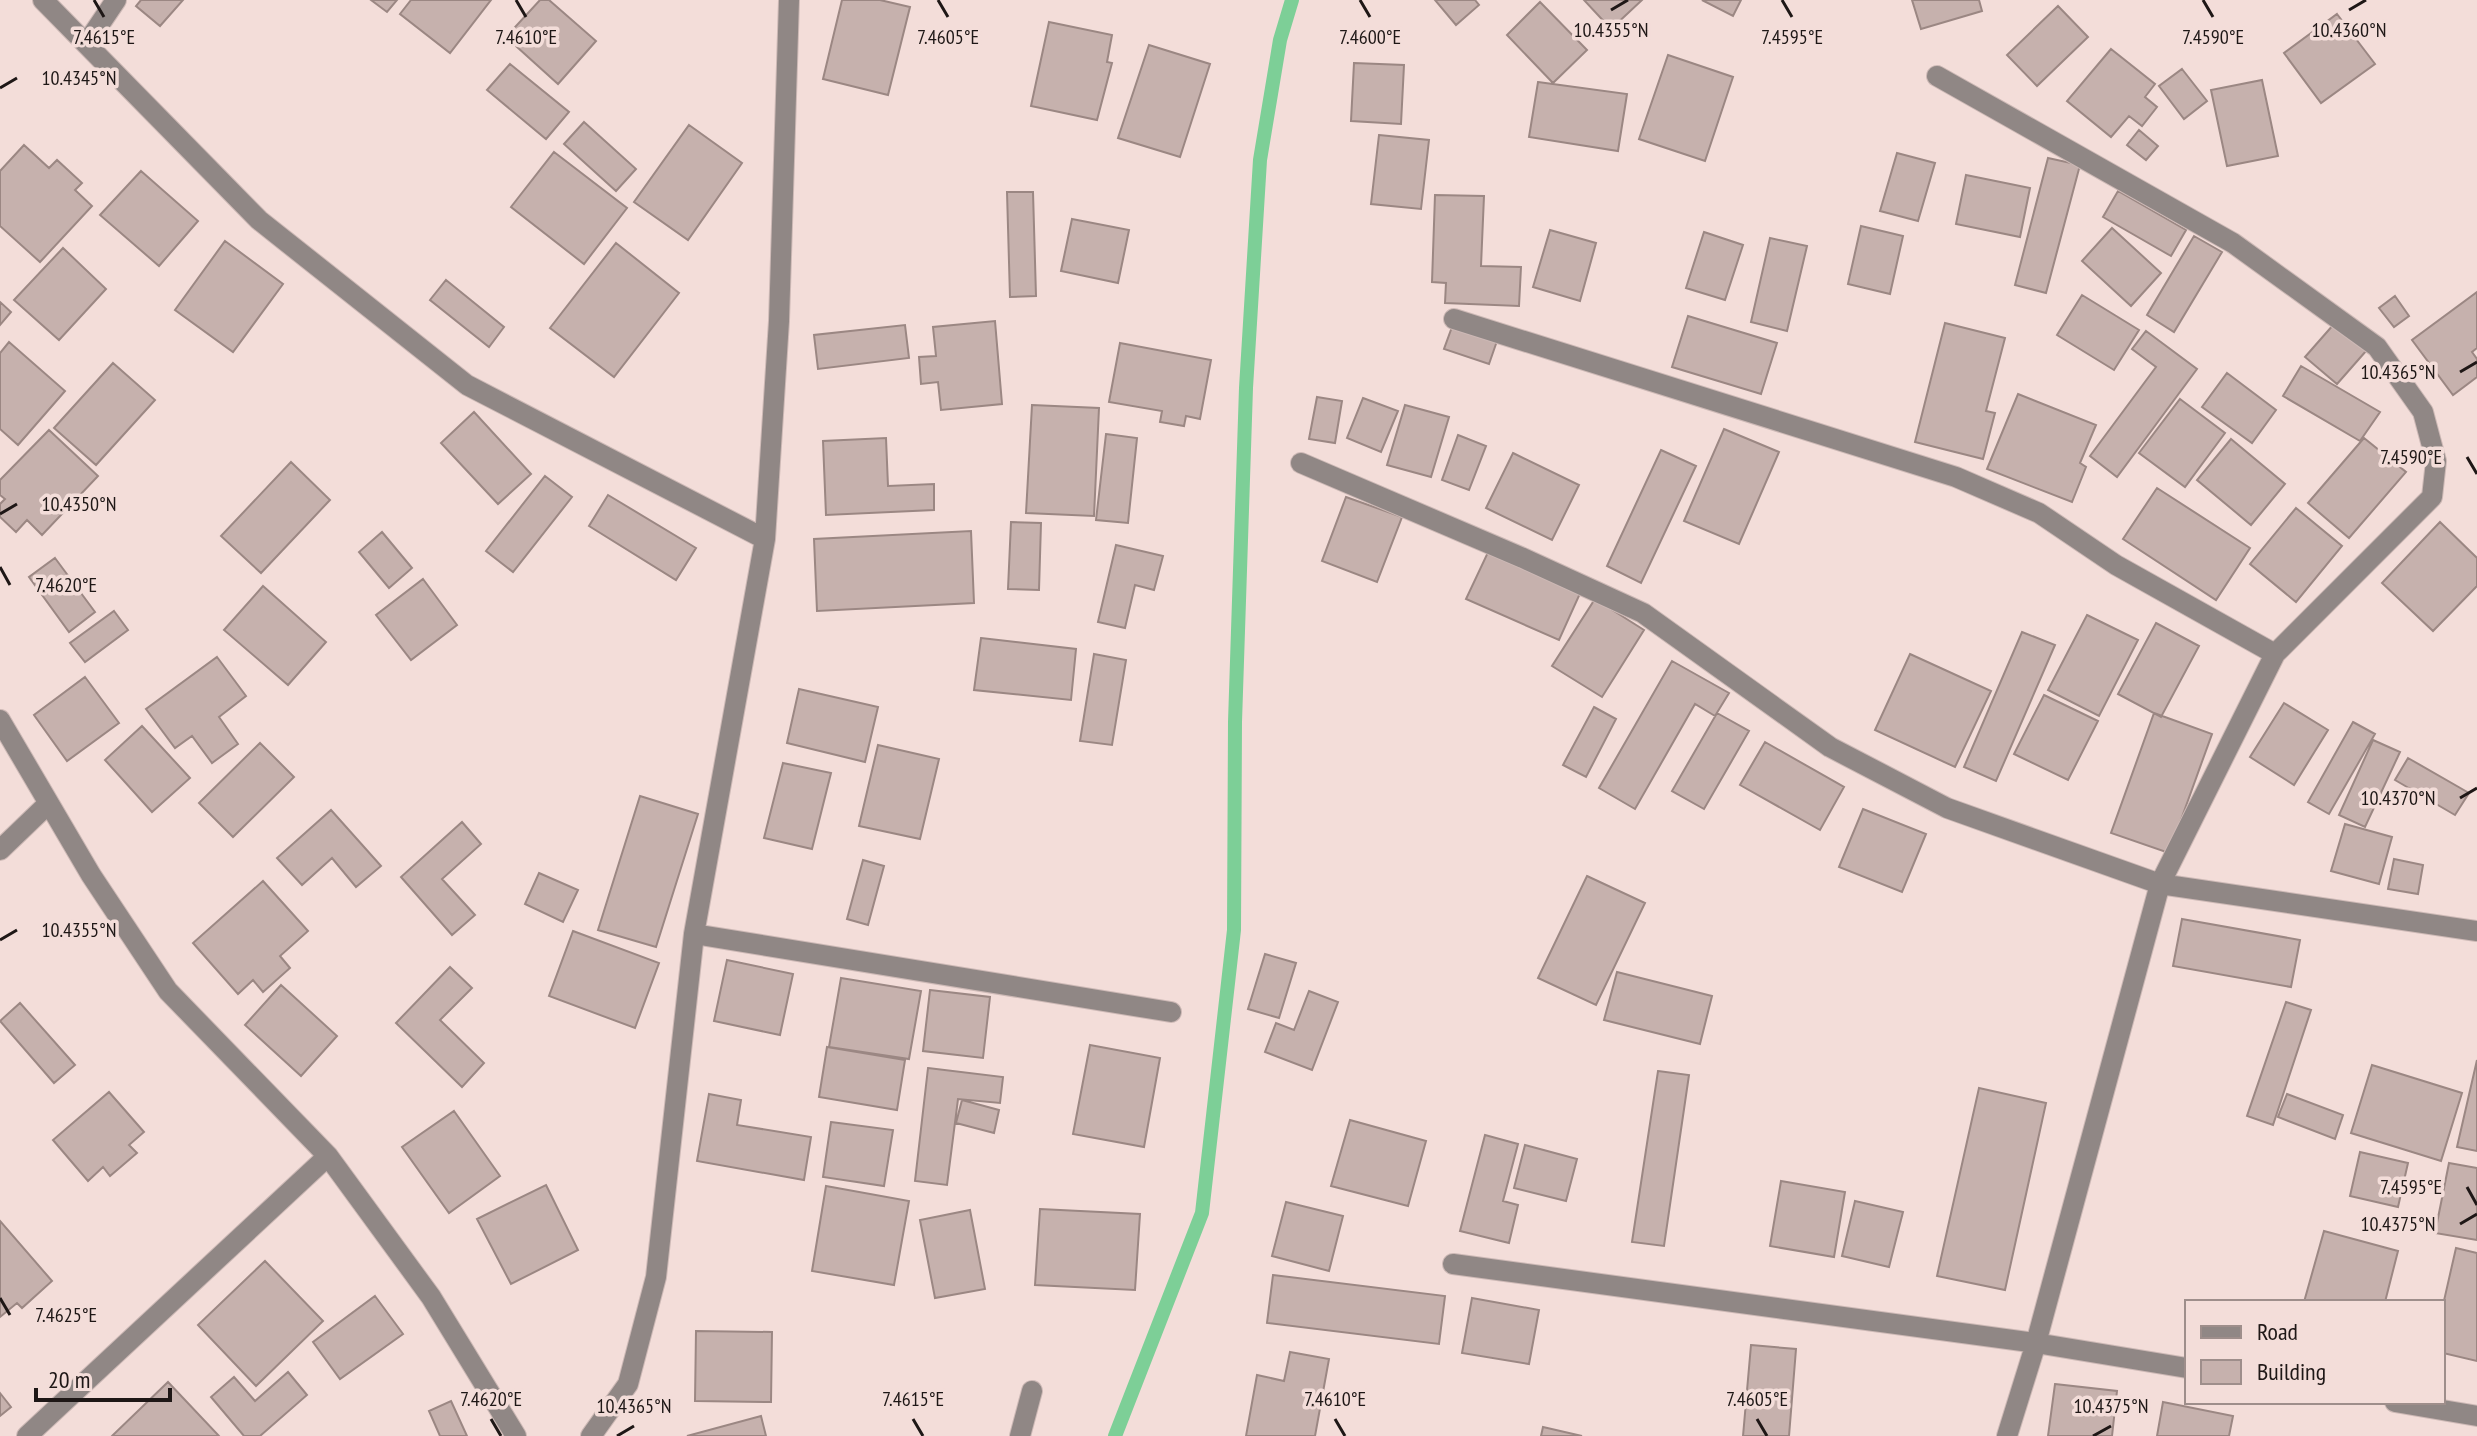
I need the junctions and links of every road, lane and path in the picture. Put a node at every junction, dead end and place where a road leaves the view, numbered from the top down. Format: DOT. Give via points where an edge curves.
graph roads {
  1 [pos="43,0"];
  2 [pos="116,0"];
  3 [pos="789,0"];
  4 [pos="87,43"];
  5 [pos="1937,76"];
  6 [pos="1454,319"];
  7 [pos="1301,463"];
  8 [pos="765,539"];
  9 [pos="2275,654"];
  10 [pos="0,720"];
  11 [pos="48,804"];
  12 [pos="0,850"];
  13 [pos="2160,884"];
  14 [pos="2477,931"];
  15 [pos="694,934"];
  16 [pos="1171,1012"];
  17 [pos="328,1156"];
  18 [pos="1453,1264"];
  19 [pos="2036,1343"];
  20 [pos="2185,1368"];
  21 [pos="1032,1391"];
  22 [pos="2407,1404"];
  23 [pos="2477,1416"];
  24 [pos="27,1436"];
  25 [pos="516,1436"];
  26 [pos="591,1436"];
  27 [pos="1020,1436"];
  28 [pos="2007,1436"];
  1 -- 4 [label="street"];
  2 -- 4 [label="street"];
  3 -- 8 [label="street" via="779,321"];
  4 -- 8 [label="street" via="259,220 467,385"];
  5 -- 9 [label="street" via="2233,243 2377,347 2423,412 2436,461 2432,497"];
  6 -- 9 [label="street" via="1956,477 2039,513 2116,565"];
  7 -- 13 [label="street" via="1643,613 1830,747 1947,808"];
  8 -- 15 [label="street"];
  9 -- 13 [label="street"];
  10 -- 11 [label="street"];
  11 -- 12 [label="street"];
  11 -- 17 [label="street" via="168,991"];
  13 -- 14 [label="street"];
  13 -- 19 [label="street"];
  15 -- 16 [label="street"];
  15 -- 26 [label="street" via="656,1277 628,1384"];
  17 -- 24 [label="street"];
  17 -- 25 [label="street" via="431,1297"];
  18 -- 19 [label="street"];
  19 -- 20 [label="street"];
  19 -- 28 [label="street"];
  21 -- 27 [label="street"];
  22 -- 23 [label="street"];
}
